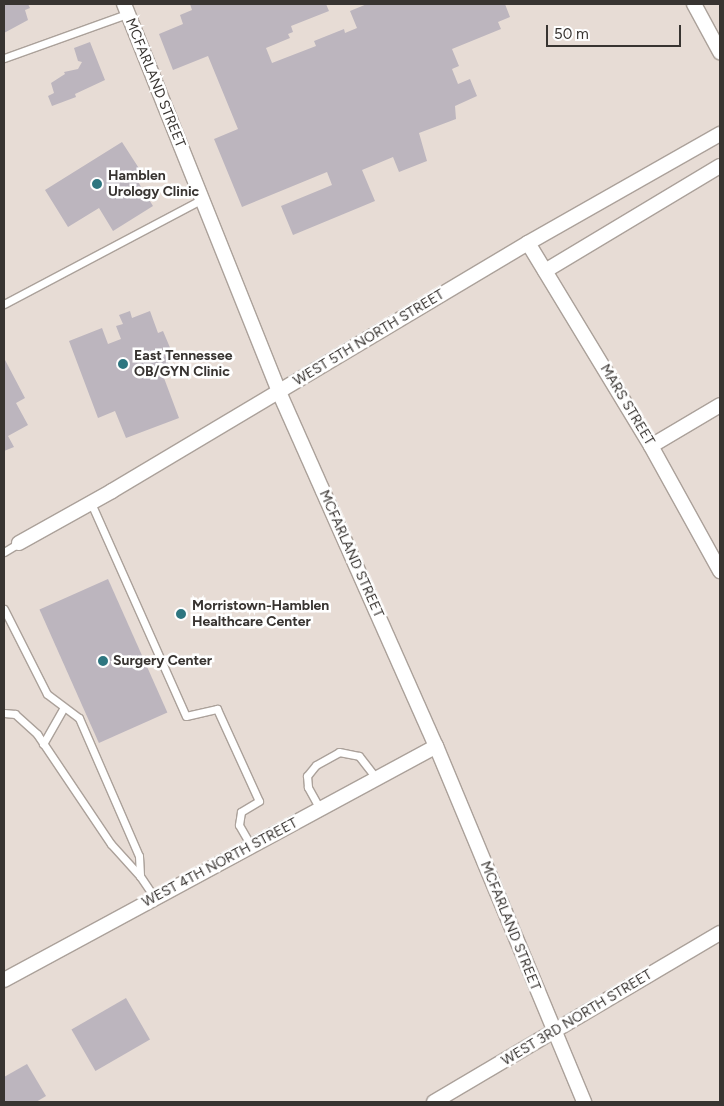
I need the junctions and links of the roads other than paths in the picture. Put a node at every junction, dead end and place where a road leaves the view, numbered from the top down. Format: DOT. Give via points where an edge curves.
graph roads {
  1 [pos="694,4"];
  2 [pos="126,9"];
  3 [pos="720,52"];
  4 [pos="4,58"];
  5 [pos="720,134"];
  6 [pos="720,166"];
  7 [pos="202,198"];
  8 [pos="528,243"];
  9 [pos="545,271"];
  10 [pos="4,304"];
  11 [pos="279,392"];
  12 [pos="720,405"];
  13 [pos="652,446"];
  14 [pos="91,504"];
  15 [pos="19,544"];
  16 [pos="4,552"];
  17 [pos="720,571"];
  18 [pos="4,609"];
  19 [pos="63,710"];
  20 [pos="4,713"];
  21 [pos="43,744"];
  22 [pos="436,746"];
  23 [pos="376,778"];
  24 [pos="320,809"];
  25 [pos="251,846"];
  26 [pos="140,876"];
  27 [pos="155,898"];
  28 [pos="720,933"];
  29 [pos="4,980"];
  30 [pos="554,1032"];
  31 [pos="434,1102"];
  32 [pos="584,1102"];
  1 -- 3 [label="street"];
  2 -- 4 [label="lane"];
  2 -- 7 [label="street, MCFARLAND STREET"];
  5 -- 8 [label="street, WEST 5TH NORTH STREET"];
  6 -- 9 [label="street"];
  7 -- 10 [label="lane"];
  7 -- 11 [label="street, MCFARLAND STREET"];
  8 -- 9 [label="street, MARS STREET"];
  8 -- 11 [label="street, WEST 5TH NORTH STREET"];
  9 -- 13 [label="street, MARS STREET"];
  11 -- 14 [label="street, WEST 5TH NORTH STREET"];
  11 -- 22 [label="street, MCFARLAND STREET"];
  12 -- 13 [label="street"];
  13 -- 17 [label="street, MARS STREET"];
  14 -- 15 [label="street, WEST 5TH NORTH STREET"];
  14 -- 25 [label="lane" via="186,716 217,710 259,801 241,812 239,825"];
  15 -- 16 [label="lane"];
  18 -- 19 [label="lane" via="47,694"];
  19 -- 21 [label="lane"];
  19 -- 26 [label="lane" via="79,718 139,856"];
  20 -- 21 [label="lane" via="15,714"];
  21 -- 26 [label="lane" via="111,844"];
  22 -- 23 [label="street, WEST 4TH NORTH STREET"];
  22 -- 30 [label="street, MCFARLAND STREET"];
  23 -- 24 [label="street, WEST 4TH NORTH STREET"];
  23 -- 24 [label="lane" via="359,756 339,752 316,765 307,776 308,787"];
  24 -- 25 [label="street, WEST 4TH NORTH STREET"];
  25 -- 27 [label="street, WEST 4TH NORTH STREET"];
  26 -- 27 [label="lane"];
  27 -- 29 [label="street, WEST 4TH NORTH STREET"];
  28 -- 30 [label="street, WEST 3RD NORTH STREET"];
  30 -- 31 [label="street, WEST 3RD NORTH STREET"];
  30 -- 32 [label="street, MCFARLAND STREET"];
}
